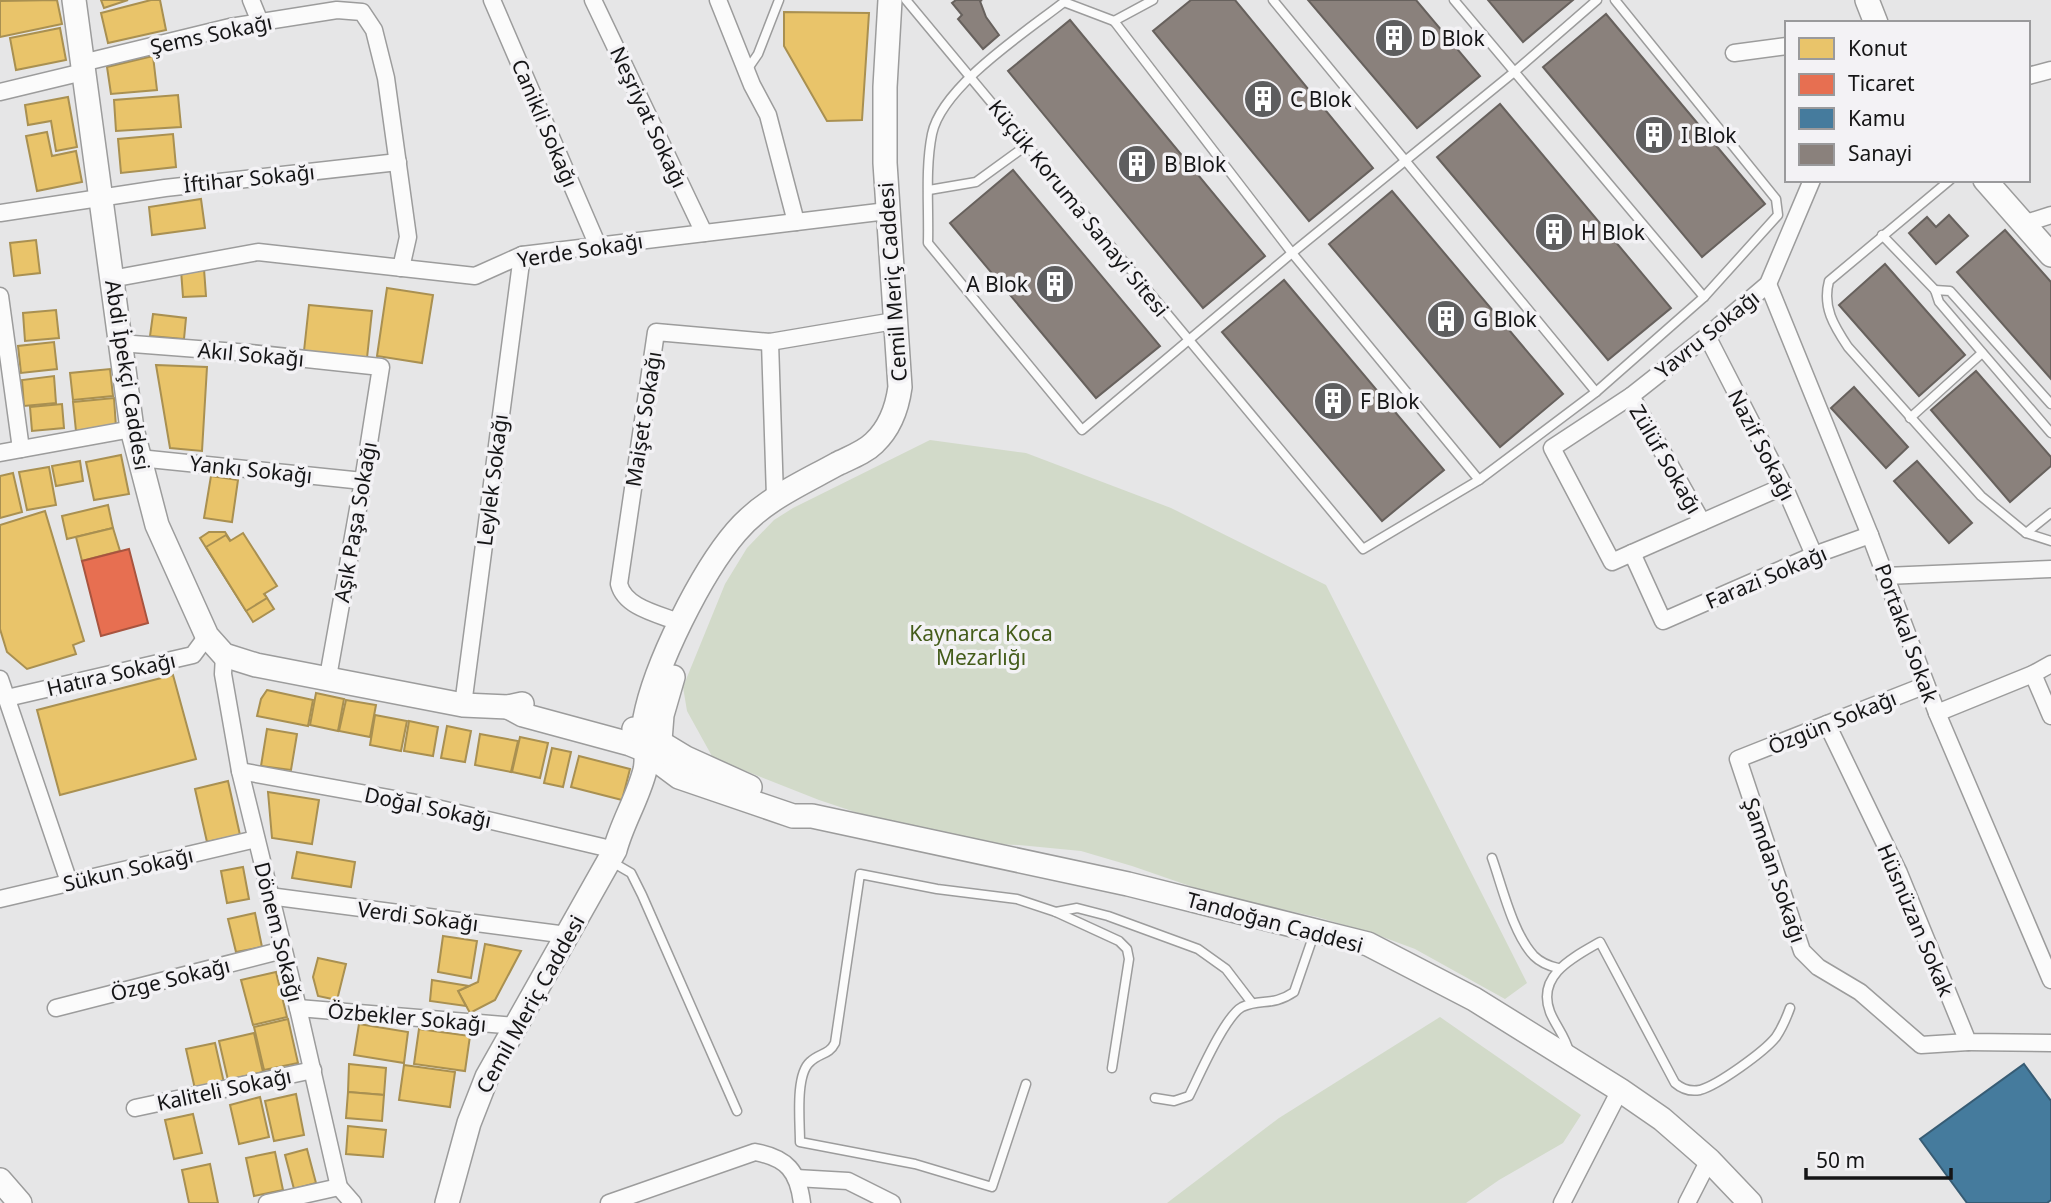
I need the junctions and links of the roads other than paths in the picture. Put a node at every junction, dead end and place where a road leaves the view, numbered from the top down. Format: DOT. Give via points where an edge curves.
graph roads {
  1 [pos="74,0"];
  2 [pos="251,0"];
  3 [pos="492,0"];
  4 [pos="593,0"];
  5 [pos="718,0"];
  6 [pos="779,0"];
  7 [pos="890,0"];
  8 [pos="906,0"];
  9 [pos="1153,0"];
  10 [pos="1273,0"];
  11 [pos="1454,0"];
  12 [pos="1597,0"];
  13 [pos="1615,0"];
  14 [pos="1867,0"];
  15 [pos="1114,21"];
  16 [pos="1875,21"];
  17 [pos="260,22"];
  18 [pos="1785,46"];
  19 [pos="1734,53"];
  20 [pos="83,67"];
  21 [pos="747,70"];
  22 [pos="2051,70"];
  23 [pos="1513,73"];
  24 [pos="2030,75"];
  25 [pos="970,76"];
  26 [pos="0,92"];
  27 [pos="1027,145"];
  28 [pos="1405,160"];
  29 [pos="398,162"];
  30 [pos="1811,182"];
  31 [pos="1948,182"];
  32 [pos="1987,182"];
  33 [pos="929,190"];
  34 [pos="100,196"];
  35 [pos="887,211"];
  36 [pos="0,213"];
  37 [pos="2051,215"];
  38 [pos="796,222"];
  39 [pos="2023,224"];
  40 [pos="704,233"];
  41 [pos="1882,235"];
  42 [pos="598,246"];
  43 [pos="1292,253"];
  44 [pos="522,255"];
  45 [pos="2051,255"];
  46 [pos="401,268"];
  47 [pos="111,279"];
  48 [pos="1768,284"];
  49 [pos="1935,290"];
  50 [pos="0,296"];
  51 [pos="1704,297"];
  52 [pos="894,321"];
  53 [pos="2,330"];
  54 [pos="1707,336"];
  55 [pos="1188,341"];
  56 [pos="770,342"];
  57 [pos="120,343"];
  58 [pos="1982,353"];
  59 [pos="381,367"];
  60 [pos="1596,392"];
  61 [pos="1631,396"];
  62 [pos="2051,404"];
  63 [pos="1910,418"];
  64 [pos="132,429"];
  65 [pos="2051,433"];
  66 [pos="21,449"];
  67 [pos="0,453"];
  68 [pos="139,458"];
  69 [pos="1479,480"];
  70 [pos="363,481"];
  71 [pos="1784,486"];
  72 [pos="775,497"];
  73 [pos="2051,513"];
  74 [pos="1702,522"];
  75 [pos="2026,533"];
  76 [pos="1870,535"];
  77 [pos="2051,541"];
  78 [pos="1632,553"];
  79 [pos="1814,555"];
  80 [pos="717,559"];
  81 [pos="2051,569"];
  82 [pos="1885,576"];
  83 [pos="681,623"];
  84 [pos="207,636"];
  85 [pos="225,655"];
  86 [pos="2051,664"];
  87 [pos="2033,674"];
  88 [pos="328,677"];
  89 [pos="0,679"];
  90 [pos="1926,685"];
  91 [pos="6,698"];
  92 [pos="463,705"];
  93 [pos="1937,713"];
  94 [pos="2051,716"];
  95 [pos="1827,724"];
  96 [pos="652,748"];
  97 [pos="1738,759"];
  98 [pos="240,771"];
  99 [pos="256,839"];
  100 [pos="612,855"];
  101 [pos="1492,858"];
  102 [pos="69,882"];
  103 [pos="269,896"];
  104 [pos="0,899"];
  105 [pos="1056,912"];
  106 [pos="1315,931"];
  107 [pos="567,935"];
  108 [pos="283,950"];
  109 [pos="1558,968"];
  110 [pos="2051,980"];
  111 [pos="1252,1003"];
  112 [pos="56,1008"];
  113 [pos="1790,1008"];
  114 [pos="298,1009"];
  115 [pos="515,1026"];
  116 [pos="1968,1042"];
  117 [pos="2051,1043"];
  118 [pos="1568,1058"];
  119 [pos="1112,1068"];
  120 [pos="313,1070"];
  121 [pos="1026,1084"];
  122 [pos="1620,1090"];
  123 [pos="1155,1098"];
  124 [pos="135,1108"];
  125 [pos="737,1111"];
  126 [pos="1709,1160"];
  127 [pos="796,1178"];
  128 [pos="0,1180"];
  129 [pos="339,1186"];
  130 [pos="20,1203"];
  131 [pos="267,1203"];
  132 [pos="353,1203"];
  133 [pos="447,1203"];
  134 [pos="609,1203"];
  135 [pos="802,1203"];
  136 [pos="892,1203"];
  137 [pos="1562,1203"];
  138 [pos="1686,1203"];
  139 [pos="1750,1203"];
  1 -- 20 [label="street, Abdi İpekçi Caddesi"];
  2 -- 17 [label="street"];
  3 -- 42 [label="street, Canikli Sokağı"];
  4 -- 40 [label="street, Neşriyat Sokağı"];
  5 -- 21 [label="street"];
  6 -- 21 [label="lane"];
  7 -- 35 [label="street, Cemil Meriç Caddesi" via="885,87"];
  8 -- 25 [label="lane, Küçük Koruma Sanayi Sitesi"];
  9 -- 15 [label="lane"];
  10 -- 28 [label="lane"];
  11 -- 23 [label="lane"];
  12 -- 23 [label="lane"];
  13 -- 51 [label="lane, Küçük Koruma Sanayi Sitesi" via="1776,199 1778,215"];
  14 -- 16 [label="street"];
  15 -- 25 [label="lane" via="1064,2"];
  15 -- 43 [label="lane"];
  17 -- 20 [label="street, Şems Sokağı"];
  17 -- 29 [label="street, Şems Sokağı" via="337,10 362,12 374,30 386,78"];
  18 -- 19 [label="street"];
  20 -- 26 [label="street, Şems Sokağı"];
  20 -- 34 [label="street, Abdi İpekçi Caddesi"];
  21 -- 38 [label="street" via="768,115"];
  22 -- 24 [label="street"];
  23 -- 28 [label="lane"];
  23 -- 51 [label="lane"];
  25 -- 27 [label="lane, Küçük Koruma Sanayi Sitesi"];
  25 -- 33 [label="lane" via="933,131"];
  27 -- 33 [label="lane" via="976,182"];
  27 -- 55 [label="lane, Küçük Koruma Sanayi Sitesi"];
  28 -- 43 [label="lane"];
  28 -- 60 [label="lane"];
  29 -- 34 [label="street, İftihar Sokağı"];
  29 -- 46 [label="street" via="408,237"];
  30 -- 48 [label="street, Yavru Sokağı"];
  31 -- 41 [label="lane"];
  32 -- 39 [label="street"];
  33 -- 55 [label="lane" via="928,243 1082,430"];
  34 -- 36 [label="street, İftihar Sokağı"];
  34 -- 47 [label="street, Abdi İpekçi Caddesi"];
  35 -- 38 [label="street, Yerde Sokağı"];
  35 -- 52 [label="street, Cemil Meriç Caddesi"];
  37 -- 39 [label="street"];
  38 -- 40 [label="street, Yerde Sokağı"];
  39 -- 45 [label="street"];
  40 -- 42 [label="street, Yerde Sokağı"];
  41 -- 49 [label="lane"];
  41 -- 63 [label="lane" via="1829,281 1826,304 1849,347"];
  42 -- 44 [label="street, Yerde Sokağı"];
  43 -- 55 [label="lane"];
  43 -- 69 [label="lane"];
  44 -- 46 [label="street, Yerde Sokağı" via="475,276"];
  44 -- 92 [label="street, Leylek Sokağı"];
  46 -- 47 [label="street, Yerde Sokağı" via="258,252"];
  47 -- 57 [label="street, Abdi İpekçi Caddesi"];
  48 -- 54 [label="street, Yavru Sokağı"];
  48 -- 76 [label="street, Portakal Sokak"];
  49 -- 58 [label="lane" via="1939,302"];
  49 -- 62 [label="lane" via="1950,291"];
  50 -- 53 [label="street"];
  51 -- 60 [label="lane, Küçük Koruma Sanayi Sitesi"];
  52 -- 56 [label="street, Maişet Sokağı"];
  52 -- 72 [label="street, Cemil Meriç Caddesi" via="900,387 895,412 884,432 871,446"];
  53 -- 66 [label="street"];
  54 -- 61 [label="street, Yavru Sokağı"];
  54 -- 71 [label="street, Nazif Sokağı"];
  55 -- 69 [label="lane, Küçük Koruma Sanayi Sitesi" via="1363,549"];
  56 -- 72 [label="street"];
  56 -- 83 [label="street, Maişet Sokağı" via="656,332 619,584 621,594 632,603"];
  57 -- 59 [label="street, Akıl Sokağı"];
  57 -- 64 [label="street, Abdi İpekçi Caddesi"];
  58 -- 63 [label="lane"];
  58 -- 65 [label="lane"];
  59 -- 70 [label="street, Aşık Paşa Sokağı"];
  60 -- 69 [label="lane, Küçük Koruma Sanayi Sitesi"];
  61 -- 74 [label="street, Zülüf Sokağı"];
  61 -- 78 [label="street, Yavru Sokağı" via="1552,448 1612,562"];
  63 -- 75 [label="lane" via="1981,496"];
  64 -- 66 [label="street"];
  64 -- 68 [label="street, Abdi İpekçi Caddesi"];
  66 -- 67 [label="street"];
  68 -- 70 [label="street, Yankı Sokağı"];
  68 -- 84 [label="street, Abdi İpekçi Caddesi" via="157,525"];
  70 -- 88 [label="street, Aşık Paşa Sokağı"];
  71 -- 74 [label="street"];
  71 -- 79 [label="street, Nazif Sokağı"];
  72 -- 80 [label="street, Cemil Meriç Caddesi" via="737,530"];
  73 -- 75 [label="lane"];
  74 -- 78 [label="street"];
  75 -- 77 [label="lane"];
  76 -- 79 [label="street, Farazi Sokağı"];
  76 -- 82 [label="street, Portakal Sokak"];
  78 -- 79 [label="street, Farazi Sokağı" via="1662,621"];
  80 -- 83 [label="street, Cemil Meriç Caddesi"];
  80 -- 96 [label="street, Cemil Meriç Caddesi"];
  81 -- 82 [label="street"];
  82 -- 90 [label="street, Portakal Sokak"];
  83 -- 96 [label="street, Cemil Meriç Caddesi" via="652,693"];
  84 -- 85 [label="street, Abdi İpekçi Caddesi"];
  84 -- 91 [label="street, Hatıra Sokağı" via="192,655"];
  85 -- 88 [label="street, Abdi İpekçi Caddesi"];
  85 -- 98 [label="street, Dönem Sokağı" via="223,674"];
  86 -- 87 [label="street"];
  87 -- 93 [label="street"];
  87 -- 94 [label="street"];
  88 -- 92 [label="street, Abdi İpekçi Caddesi"];
  89 -- 91 [label="street"];
  90 -- 93 [label="street, Portakal Sokak"];
  90 -- 95 [label="street, Özgün Sokağı"];
  91 -- 102 [label="street"];
  92 -- 96 [label="street, Abdi İpekçi Caddesi" via="528,703"];
  93 -- 110 [label="street, Portakal Sokak"];
  95 -- 97 [label="street, Özgün Sokağı"];
  95 -- 116 [label="street, Hüsnüzan Sokak" via="1899,873"];
  96 -- 100 [label="street, Cemil Meriç Caddesi"];
  96 -- 106 [label="street, Tandoğan Caddesi" via="795,802 812,816 1128,884"];
  97 -- 116 [label="street, Şamdan Sokağı" via="1802,951 1818,967 1860,992 1921,1045"];
  98 -- 99 [label="street, Dönem Sokağı"];
  98 -- 100 [label="street, Doğal Sokağı" via="411,802"];
  99 -- 102 [label="street, Sükun Sokağı"];
  99 -- 103 [label="street, Dönem Sokağı"];
  100 -- 107 [label="street, Cemil Meriç Caddesi"];
  100 -- 125 [label="lane" via="631,873 642,895"];
  101 -- 109 [label="lane" via="1529,949 1539,961"];
  102 -- 104 [label="street, Sükun Sokağı"];
  103 -- 107 [label="street, Verdi Sokağı"];
  103 -- 108 [label="street, Dönem Sokağı"];
  105 -- 111 [label="lane" via="1077,908 1108,916 1198,949 1226,969"];
  105 -- 119 [label="lane" via="1127,948"];
  105 -- 121 [label="lane" via="1017,900 860,874 835,1043 829,1052 807,1064 801,1076 800,1142 915,1164 992,1187"];
  106 -- 111 [label="lane" via="1294,992 1279,1001"];
  106 -- 118 [label="street, Tandoğan Caddesi" via="1368,944 1474,999"];
  107 -- 115 [label="street, Cemil Meriç Caddesi"];
  108 -- 112 [label="street, Özge Sokağı"];
  108 -- 114 [label="street, Dönem Sokağı"];
  109 -- 113 [label="lane" via="1600,942 1675,1083 1690,1091 1703,1089 1765,1047 1780,1031"];
  109 -- 118 [label="lane" via="1547,1001 1568,1047"];
  111 -- 123 [label="lane" via="1232,1015 1189,1096 1174,1101"];
  114 -- 115 [label="street, Özbekler Sokağı"];
  114 -- 120 [label="street, Dönem Sokağı"];
  115 -- 133 [label="street, Cemil Meriç Caddesi" via="478,1098"];
  116 -- 117 [label="street"];
  118 -- 122 [label="street, Tandoğan Caddesi"];
  120 -- 124 [label="street, Kaliteli Sokağı"];
  120 -- 129 [label="street, Dönem Sokağı"];
  122 -- 126 [label="street, Tandoğan Caddesi"];
  122 -- 137 [label="street"];
  126 -- 138 [label="street"];
  126 -- 139 [label="street, Tandoğan Caddesi"];
  127 -- 134 [label="street" via="786,1162 755,1152"];
  127 -- 135 [label="street"];
  127 -- 136 [label="street" via="848,1181"];
  128 -- 130 [label="street"];
  129 -- 131 [label="street"];
  129 -- 132 [label="street, Dönem Sokağı"];
}
